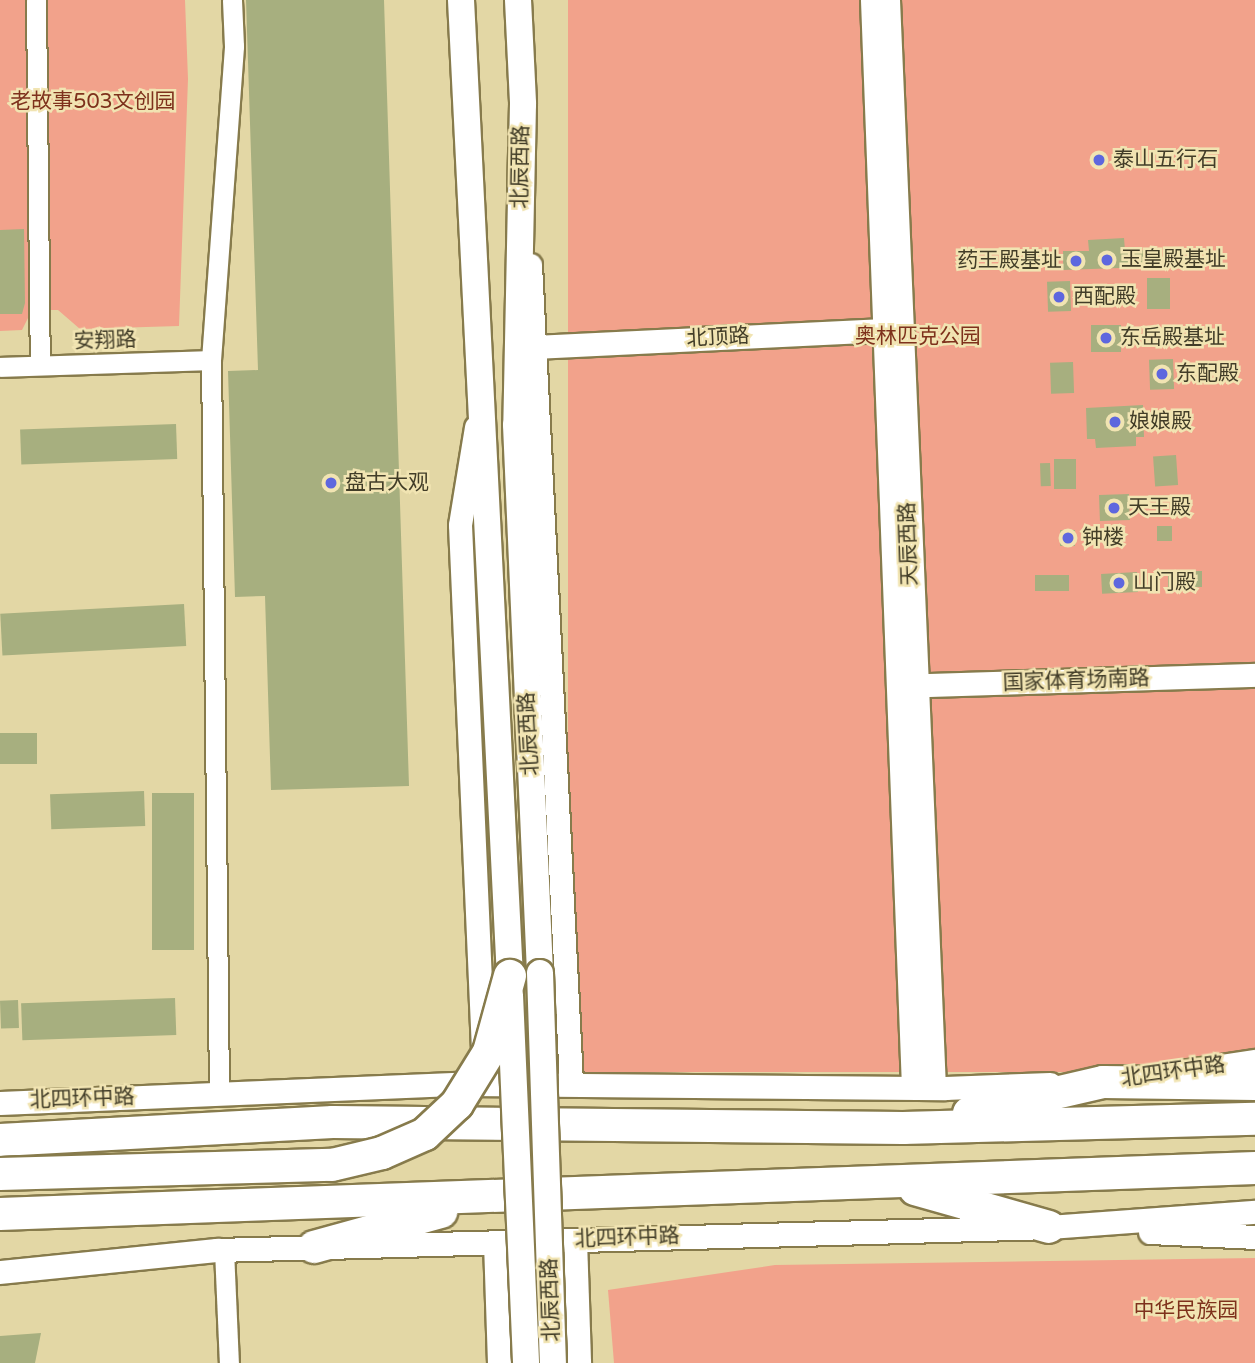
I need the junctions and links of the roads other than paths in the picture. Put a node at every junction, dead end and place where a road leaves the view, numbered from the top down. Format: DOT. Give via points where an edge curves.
graph roads {
  1 [pos="36,0"];
  2 [pos="233,0"];
  3 [pos="461,0"];
  4 [pos="518,0"];
  5 [pos="872,0"];
  6 [pos="888,0"];
  7 [pos="523,104"];
  8 [pos="892,329"];
  9 [pos="535,347"];
  10 [pos="211,360"];
  11 [pos="40,365"];
  12 [pos="0,367"];
  13 [pos="481,400"];
  14 [pos="1255,676"];
  15 [pos="906,686"];
  16 [pos="525,974"];
  17 [pos="1255,1061"];
  18 [pos="1102,1082"];
  19 [pos="484,1084"];
  20 [pos="571,1084"];
  21 [pos="1255,1084"];
  22 [pos="923,1087"];
  23 [pos="219,1094"];
  24 [pos="0,1102"];
  25 [pos="1255,1119"];
  26 [pos="0,1122"];
  27 [pos="903,1128"];
  28 [pos="56,1137"];
  29 [pos="0,1140"];
  30 [pos="1255,1168"];
  31 [pos="0,1174"];
  32 [pos="886,1181"];
  33 [pos="493,1198"];
  34 [pos="1255,1212"];
  35 [pos="0,1214"];
  36 [pos="1049,1227"];
  37 [pos="1255,1237"];
  38 [pos="575,1240"];
  39 [pos="495,1242"];
  40 [pos="314,1247"];
  41 [pos="224,1250"];
  42 [pos="0,1272"];
  43 [pos="578,1331"];
  44 [pos="498,1334"];
  45 [pos="229,1363"];
  46 [pos="499,1363"];
  47 [pos="526,1363"];
  48 [pos="554,1363"];
  49 [pos="579,1363"];
  1 -- 11 [label="street"];
  2 -- 10 [label="street" via="234,46"];
  3 -- 13 [label="main road, 北辰西路"];
  4 -- 7 [label="main road, 北辰西路"];
  5 -- 8 [label="street, 天辰西路"];
  6 -- 8 [label="street, 天辰西路"];
  7 -- 9 [label="street, 北辰西路"];
  7 -- 16 [label="main road, 北辰西路" via="516,425"];
  8 -- 9 [label="street, 北顶路"];
  8 -- 15 [label="street, 天辰西路"];
  9 -- 20 [label="street, 北辰西路"];
  10 -- 11 [label="street, 安翔路"];
  10 -- 23 [label="street"];
  11 -- 12 [label="street, 安翔路"];
  13 -- 16 [label="main road, 北辰西路"];
  13 -- 19 [label="street, 北辰西路" via="460,525"];
  14 -- 15 [label="street, 国家体育场南路"];
  15 -- 22 [label="street, 天辰西路"];
  16 -- 31 [label="highway, bridge" via="489,1052 457,1104 425,1134 382,1153 332,1165"];
  16 -- 47 [label="main road, 北辰西路, bridge"];
  16 -- 48 [label="main road, 北辰西路, bridge"];
  17 -- 18 [label="street, 北四环中路"];
  18 -- 21 [label="highway"];
  18 -- 22 [label="street, 北四环中路"];
  18 -- 27 [label="highway"];
  19 -- 20 [label="street, 北四环中路"];
  19 -- 23 [label="street, 北四环中路"];
  20 -- 22 [label="street, 北四环中路"];
  23 -- 24 [label="street, 北四环中路"];
  25 -- 27 [label="highway, 北四环中路"];
  26 -- 28 [label="highway"];
  27 -- 28 [label="highway, 北四环中路" via="333,1122"];
  28 -- 29 [label="highway, 北四环中路"];
  30 -- 32 [label="highway, 北四环中路"];
  32 -- 33 [label="highway, 北四环中路"];
  32 -- 36 [label="highway"];
  33 -- 35 [label="highway, 北四环中路"];
  33 -- 40 [label="highway"];
  34 -- 36 [label="street, 北四环中路"];
  36 -- 37 [label="street"];
  36 -- 38 [label="street, 北四环中路"];
  38 -- 39 [label="street, 北四环中路"];
  38 -- 43 [label="street, 北辰西路"];
  39 -- 40 [label="street, 北四环中路"];
  39 -- 44 [label="street"];
  40 -- 41 [label="street, 北四环中路"];
  41 -- 42 [label="street, 北四环中路"];
  41 -- 45 [label="street"];
  43 -- 44 [label="street"];
  43 -- 49 [label="street, 北辰西路"];
  44 -- 46 [label="street"];
}
